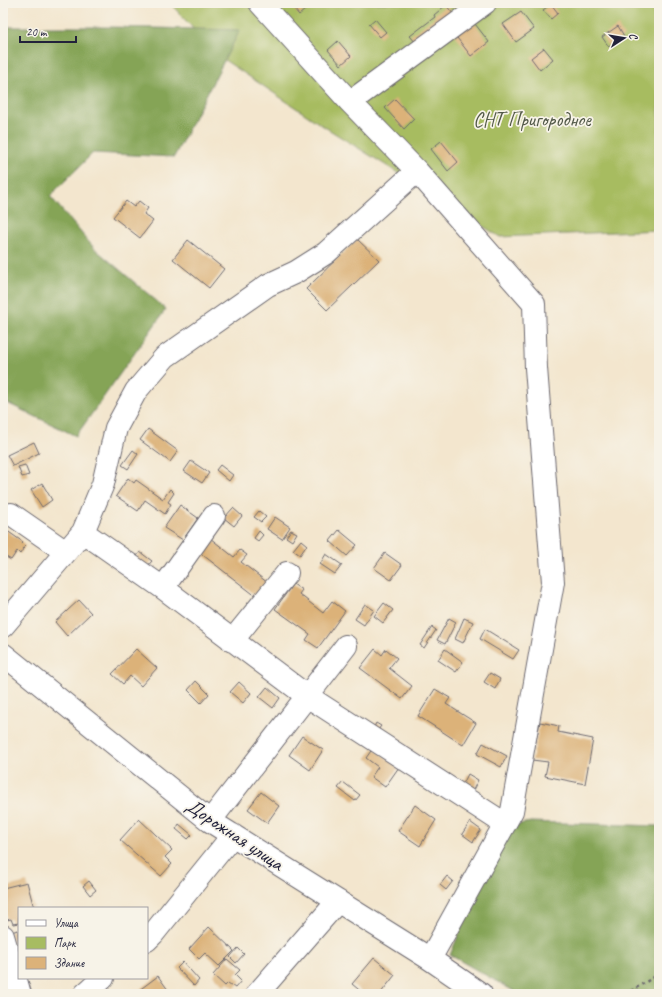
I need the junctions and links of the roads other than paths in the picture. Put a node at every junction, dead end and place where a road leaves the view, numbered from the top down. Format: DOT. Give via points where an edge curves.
graph roads {
  1 [pos="485,3"];
  2 [pos="269,6"];
  3 [pos="350,102"];
  4 [pos="417,171"];
  5 [pos="11,514"];
  6 [pos="214,516"];
  7 [pos="83,532"];
  8 [pos="66,552"];
  9 [pos="287,573"];
  10 [pos="163,588"];
  11 [pos="3,626"];
  12 [pos="232,641"];
  13 [pos="346,646"];
  14 [pos="3,654"];
  15 [pos="307,696"];
  16 [pos="210,821"];
  17 [pos="505,824"];
  18 [pos="233,835"];
  19 [pos="338,901"];
  20 [pos="3,936"];
  21 [pos="148,939"];
  22 [pos="430,959"];
  23 [pos="102,979"];
  24 [pos="20,994"];
  25 [pos="85,994"];
  26 [pos="256,994"];
  27 [pos="481,994"];
  1 -- 3 [label="street"];
  2 -- 3 [label="street"];
  3 -- 4 [label="street"];
  4 -- 7 [label="street" via="326,253 296,272 268,285 165,357 136,391 116,428 103,484"];
  4 -- 17 [label="street" via="534,304 536,368 553,582 512,811"];
  5 -- 8 [label="street"];
  6 -- 10 [label="street"];
  7 -- 8 [label="street"];
  7 -- 10 [label="street"];
  8 -- 11 [label="street"];
  9 -- 12 [label="street"];
  10 -- 12 [label="street"];
  12 -- 15 [label="street"];
  13 -- 15 [label="street"];
  14 -- 16 [label="street, Дорожная улица"];
  15 -- 16 [label="street"];
  15 -- 17 [label="street"];
  16 -- 18 [label="street, Дорожная улица"];
  17 -- 22 [label="street"];
  18 -- 19 [label="street, Дорожная улица"];
  18 -- 21 [label="street"];
  19 -- 22 [label="street, Дорожная улица"];
  19 -- 26 [label="street"];
  20 -- 24 [label="street"];
  22 -- 27 [label="street, Дорожная улица"];
  23 -- 25 [label="street"];
}
